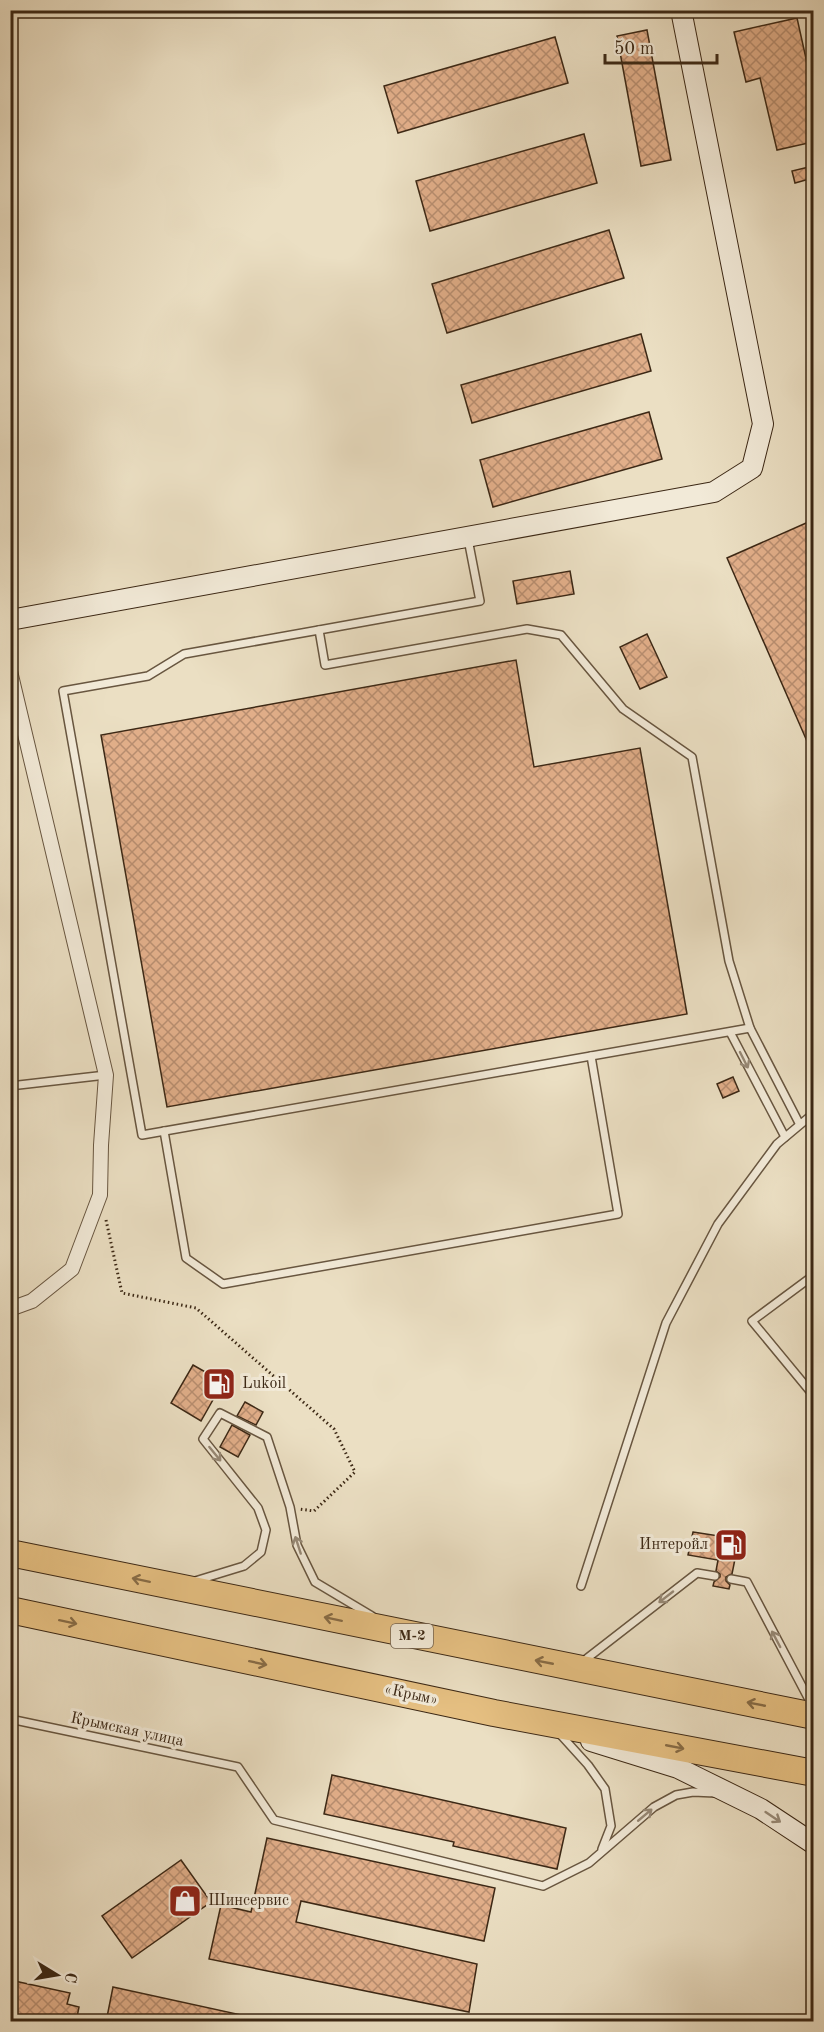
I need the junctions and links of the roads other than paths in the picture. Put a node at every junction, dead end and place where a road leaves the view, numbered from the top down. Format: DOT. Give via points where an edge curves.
graph roads {
  1 [pos="681,10"];
  2 [pos="468,537"];
  3 [pos="10,620"];
  4 [pos="319,630"];
  5 [pos="10,671"];
  6 [pos="750,1028"];
  7 [pos="730,1032"];
  8 [pos="591,1056"];
  9 [pos="106,1075"];
  10 [pos="10,1086"];
  11 [pos="813,1113"];
  12 [pos="799,1123"];
  13 [pos="164,1131"];
  14 [pos="784,1137"];
  15 [pos="813,1275"];
  16 [pos="10,1309"];
  17 [pos="813,1396"];
  18 [pos="10,1553"];
  19 [pos="715,1576"];
  20 [pos="731,1579"];
  21 [pos="580,1586"];
  22 [pos="176,1587"];
  23 [pos="10,1610"];
  24 [pos="402,1634"];
  25 [pos="574,1668"];
  26 [pos="813,1709"];
  27 [pos="494,1713"];
  28 [pos="813,1716"];
  29 [pos="10,1719"];
  30 [pos="557,1731"];
  31 [pos="813,1773"];
  32 [pos="731,1794"];
  33 [pos="813,1844"];
  34 [pos="600,1852"];
  1 -- 2 [label="street" via="763,424 752,468 714,492"];
  2 -- 3 [label="street"];
  2 -- 4 [label="lane" via="480,601"];
  4 -- 6 [label="lane" via="326,665 527,629 561,635 623,709 692,757 729,961"];
  4 -- 13 [label="lane" via="184,654 148,676 63,691 142,1135"];
  5 -- 9 [label="street"];
  6 -- 7 [label="lane"];
  6 -- 12 [label="lane"];
  7 -- 8 [label="lane"];
  7 -- 14 [label="lane, one-way"];
  8 -- 13 [label="lane"];
  8 -- 13 [label="lane" via="618,1214 223,1284 186,1258"];
  9 -- 10 [label="lane"];
  9 -- 16 [label="street" via="100,1195 72,1269 32,1301"];
  11 -- 12 [label="lane"];
  12 -- 14 [label="lane"];
  14 -- 21 [label="lane" via="718,1224 666,1323"];
  15 -- 17 [label="lane" via="752,1322"];
  22 -- 18 [label="highway, М-2, one-way"];
  19 -- 25 [label="lane, one-way" via="697,1573"];
  26 -- 20 [label="lane, one-way" via="747,1582"];
  24 -- 22 [label="highway, М-2, one-way"];
  24 -- 22 [label="lane, one-way" via="315,1582 297,1545 290,1507 267,1437 220,1413 203,1439 258,1508 266,1530 261,1552 244,1566"];
  23 -- 27 [label="highway, «Крым», one-way"];
  25 -- 24 [label="highway, М-2, one-way"];
  28 -- 25 [label="highway, М-2, one-way"];
  27 -- 30 [label="street"];
  27 -- 31 [label="highway, «Крым», one-way"];
  29 -- 34 [label="lane, Крымская улица" via="238,1767 274,1820 543,1886 588,1863"];
  30 -- 32 [label="street" via="678,1768"];
  30 -- 34 [label="lane" via="605,1789 611,1827"];
  32 -- 33 [label="street, one-way" via="762,1809"];
  34 -- 32 [label="lane, one-way" via="654,1807 676,1795"];
}
